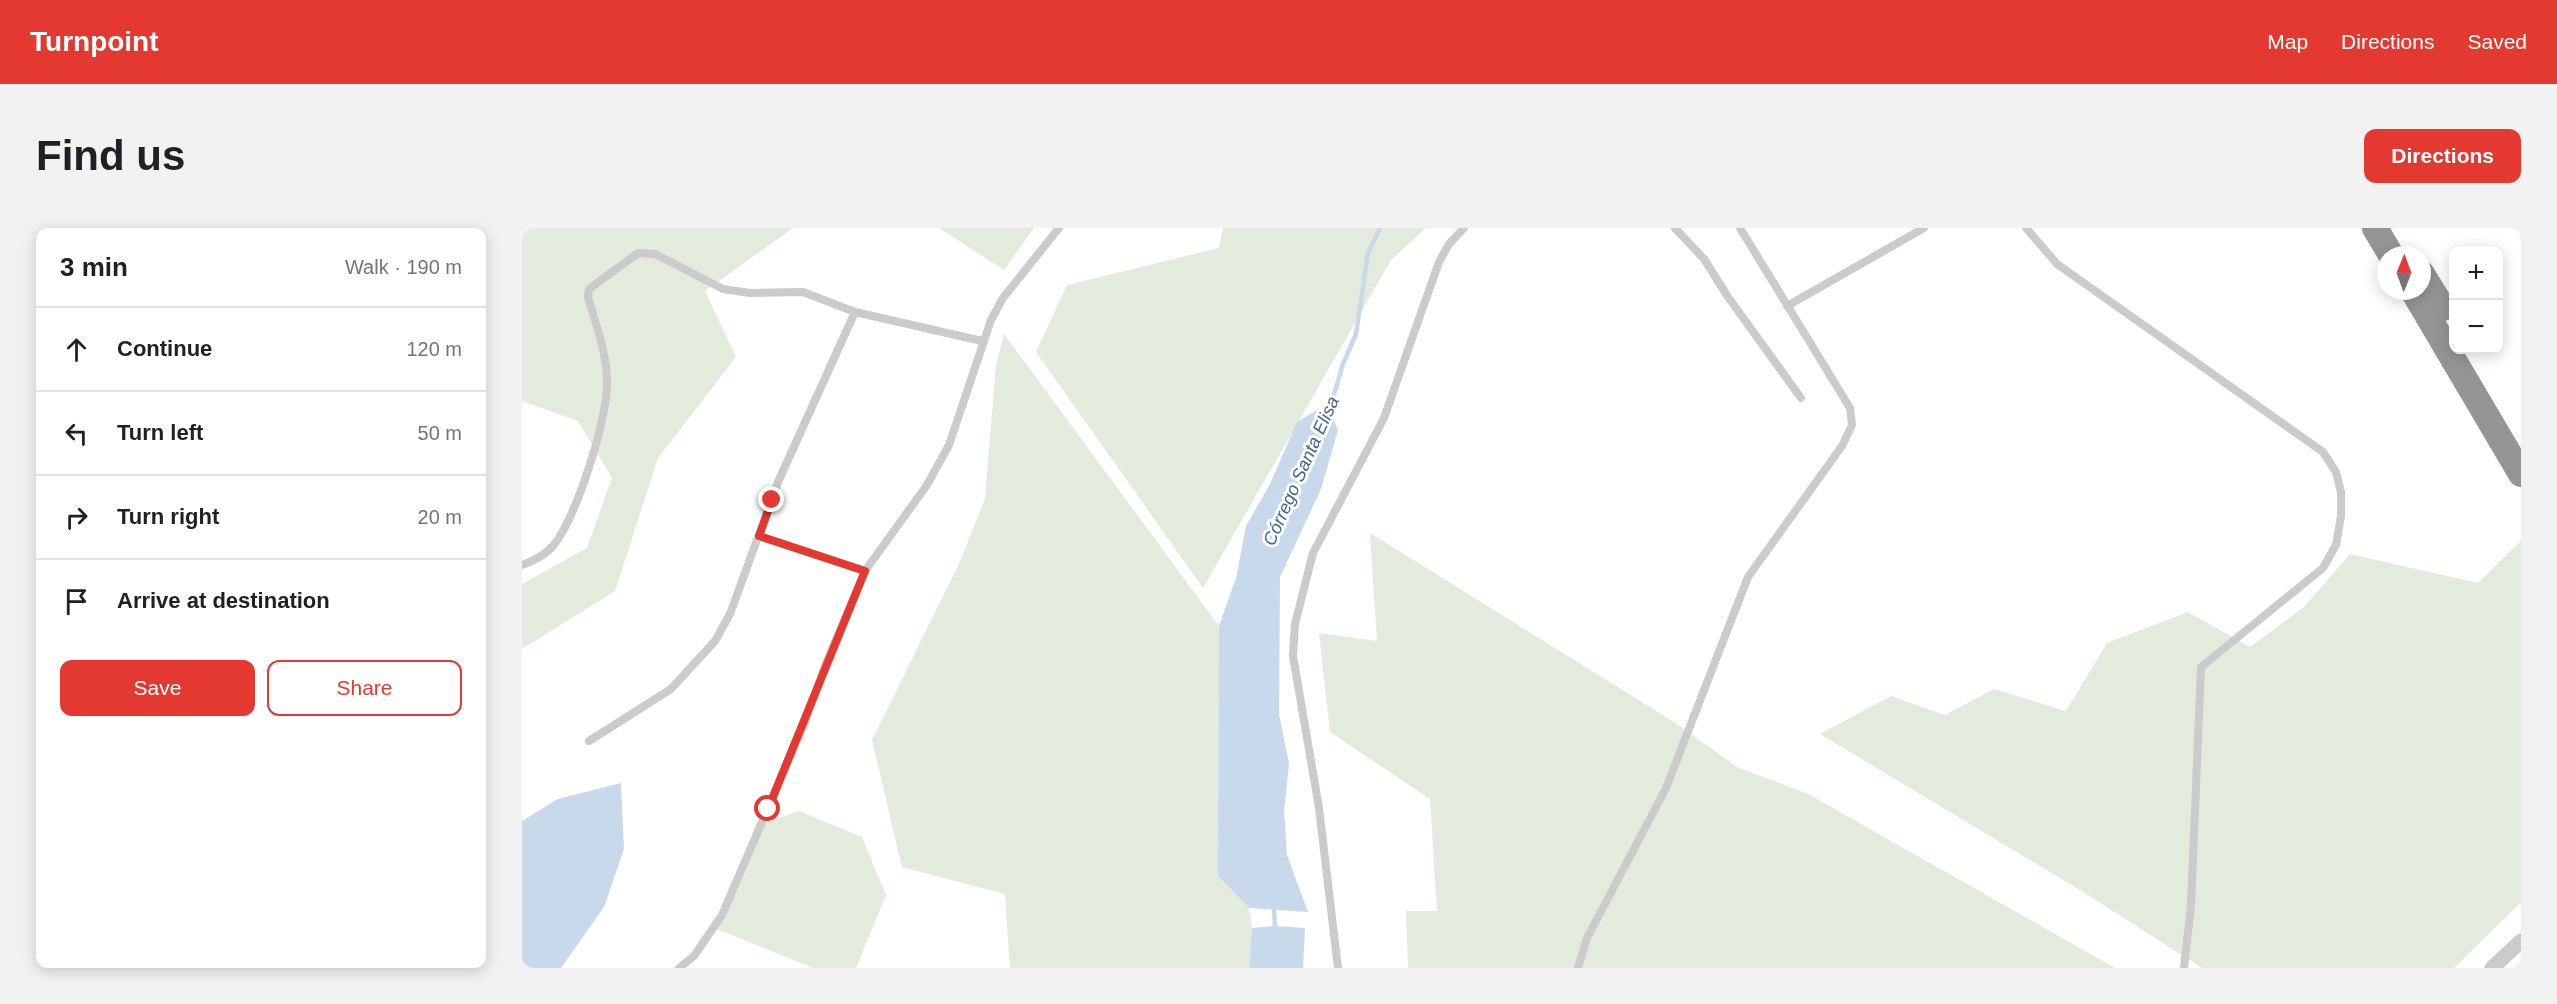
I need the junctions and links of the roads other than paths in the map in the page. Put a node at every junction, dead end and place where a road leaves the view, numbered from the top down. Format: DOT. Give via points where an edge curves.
graph roads {
  1 [pos="1059,228"];
  2 [pos="1464,228"];
  3 [pos="1675,228"];
  4 [pos="1740,228"];
  5 [pos="1924,228"];
  6 [pos="2026,228"];
  7 [pos="2375,228"];
  8 [pos="2395,228"];
  9 [pos="2386,246"];
  10 [pos="2406,246"];
  11 [pos="2431,289"];
  12 [pos="2420,300"];
  13 [pos="1787,306"];
  14 [pos="855,312"];
  15 [pos="2449,318"];
  16 [pos="2449,339"];
  17 [pos="982,341"];
  18 [pos="2460,354"];
  19 [pos="1801,398"];
  20 [pos="2498,419"];
  21 [pos="2521,444"];
  22 [pos="2521,474"];
  23 [pos="759,536"];
  24 [pos="522,565"];
  25 [pos="865,571"];
  26 [pos="589,741"];
  27 [pos="2521,941"];
  28 [pos="679,968"];
  29 [pos="1338,968"];
  30 [pos="1578,968"];
  31 [pos="2184,968"];
  32 [pos="2492,968"];
  1 -- 17 [label="lane" via="1003,298"];
  2 -- 29 [label="lane" via="1439,262 1384,418 1313,553 1295,624 1293,656 1319,808"];
  3 -- 19 [label="lane" via="1704,259"];
  4 -- 13 [label="lane"];
  5 -- 13 [label="lane"];
  6 -- 31 [label="lane" via="2057,264 2323,452 2336,472 2341,492 2342,516 2336,545 2323,568 2201,667 2191,905"];
  7 -- 9 [label="highway"];
  8 -- 10 [label="highway"];
  11 -- 15 [label="highway"];
  12 -- 16 [label="highway"];
  13 -- 30 [label="lane" via="1850,408 1852,425 1842,446 1748,577 1666,788 1587,938"];
  14 -- 17 [label="lane"];
  14 -- 23 [label="lane" via="778,482"];
  14 -- 24 [label="lane" via="803,292 723,289 649,252 638,253 592,285 588,297 608,384 602,422 564,532 551,549"];
  17 -- 25 [label="lane" via="949,445 927,485"];
  18 -- 20 [label="highway"];
  20 -- 21 [label="highway"];
  20 -- 22 [label="highway"];
  23 -- 25 [label="lane"];
  23 -- 26 [label="lane" via="730,614 715,641 671,689"];
  25 -- 28 [label="lane" via="722,915 694,956"];
  27 -- 32 [label="street"];
}
